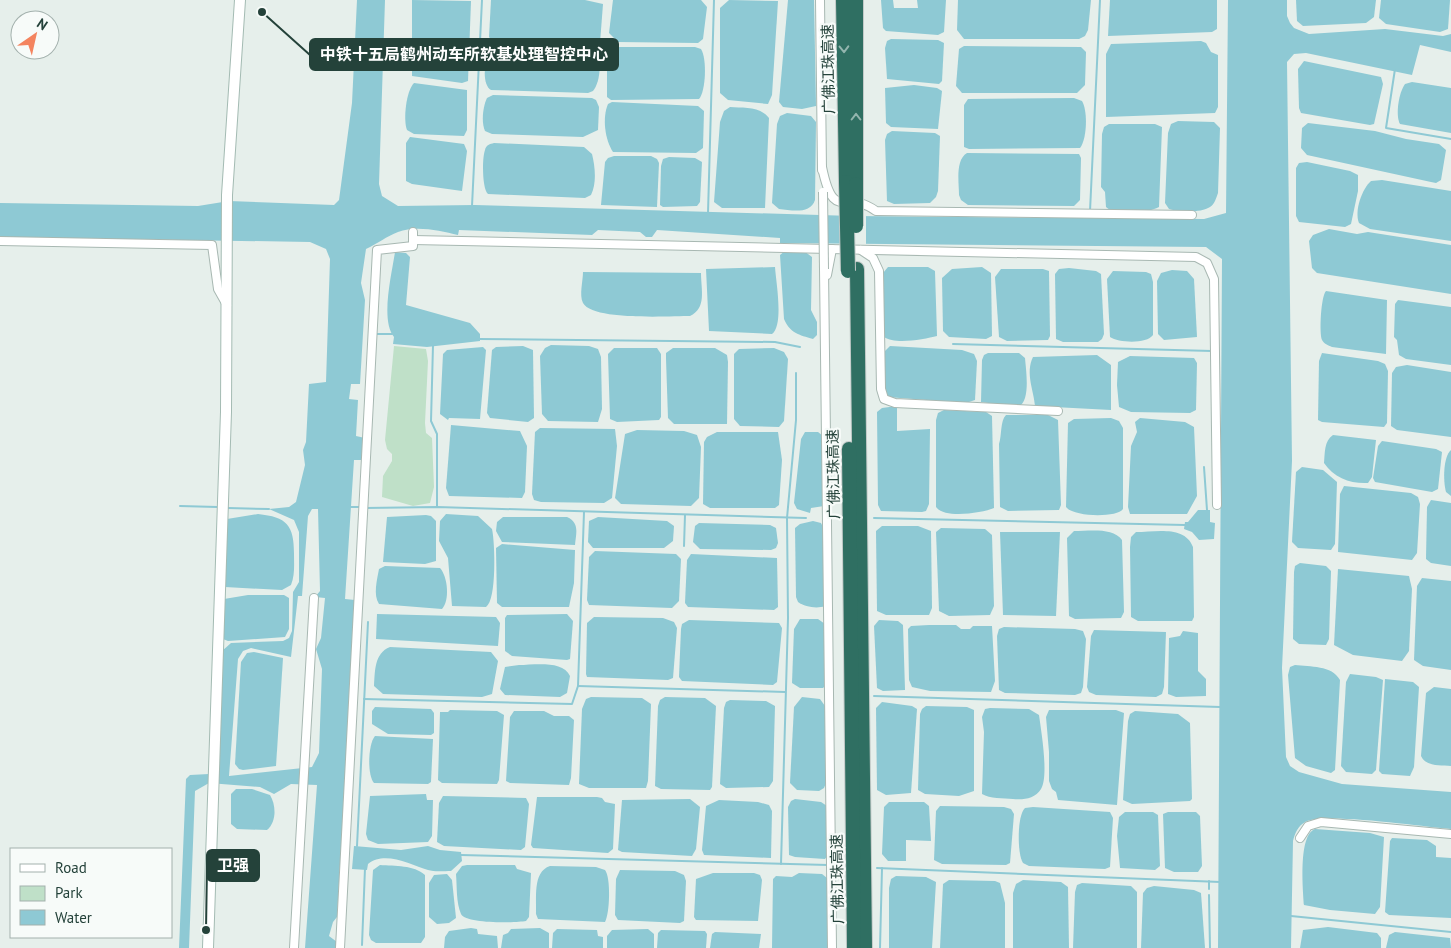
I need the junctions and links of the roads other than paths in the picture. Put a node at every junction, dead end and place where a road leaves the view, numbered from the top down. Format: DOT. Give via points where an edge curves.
graph roads {
  1 [pos="240,0"];
  2 [pos="820,0"];
  3 [pos="844,0"];
  4 [pos="856,0"];
  5 [pos="822,167"];
  6 [pos="851,183"];
  7 [pos="1192,214"];
  8 [pos="0,241"];
  9 [pos="832,249"];
  10 [pos="856,250"];
  11 [pos="852,270"];
  12 [pos="824,292"];
  13 [pos="228,307"];
  14 [pos="1058,411"];
  15 [pos="1217,505"];
  16 [pos="314,598"];
  17 [pos="1451,834"];
  18 [pos="1300,838"];
  19 [pos="208,948"];
  20 [pos="294,948"];
  21 [pos="340,948"];
  22 [pos="832,948"];
  23 [pos="854,948"];
  24 [pos="865,948"];
  1 -- 13 [label="street" via="227,195"];
  2 -- 5 [label="street"];
  3 -- 6 [label="highway, 广佛江珠高速, one-way"];
  6 -- 4 [label="highway, 广佛江珠高速, one-way"];
  5 -- 7 [label="street" via="832,198 840,203 863,204 876,210"];
  5 -- 12 [label="street, bridge"];
  6 -- 11 [label="highway, 广佛江珠高速, bridge"];
  8 -- 13 [label="street" via="212,245 218,289"];
  9 -- 10 [label="street"];
  9 -- 12 [label="street"];
  9 -- 21 [label="street" via="413,236 413,246 377,250"];
  10 -- 14 [label="street" via="873,258 879,271 880,389 884,400"];
  10 -- 15 [label="street" via="1196,257 1207,263 1214,279"];
  11 -- 23 [label="highway, 广佛江珠高速"];
  11 -- 24 [label="highway, 广佛江珠高速"];
  12 -- 22 [label="street"];
  13 -- 19 [label="street"];
  16 -- 20 [label="street"];
  17 -- 18 [label="street" via="1321,822 1308,826"];
}
